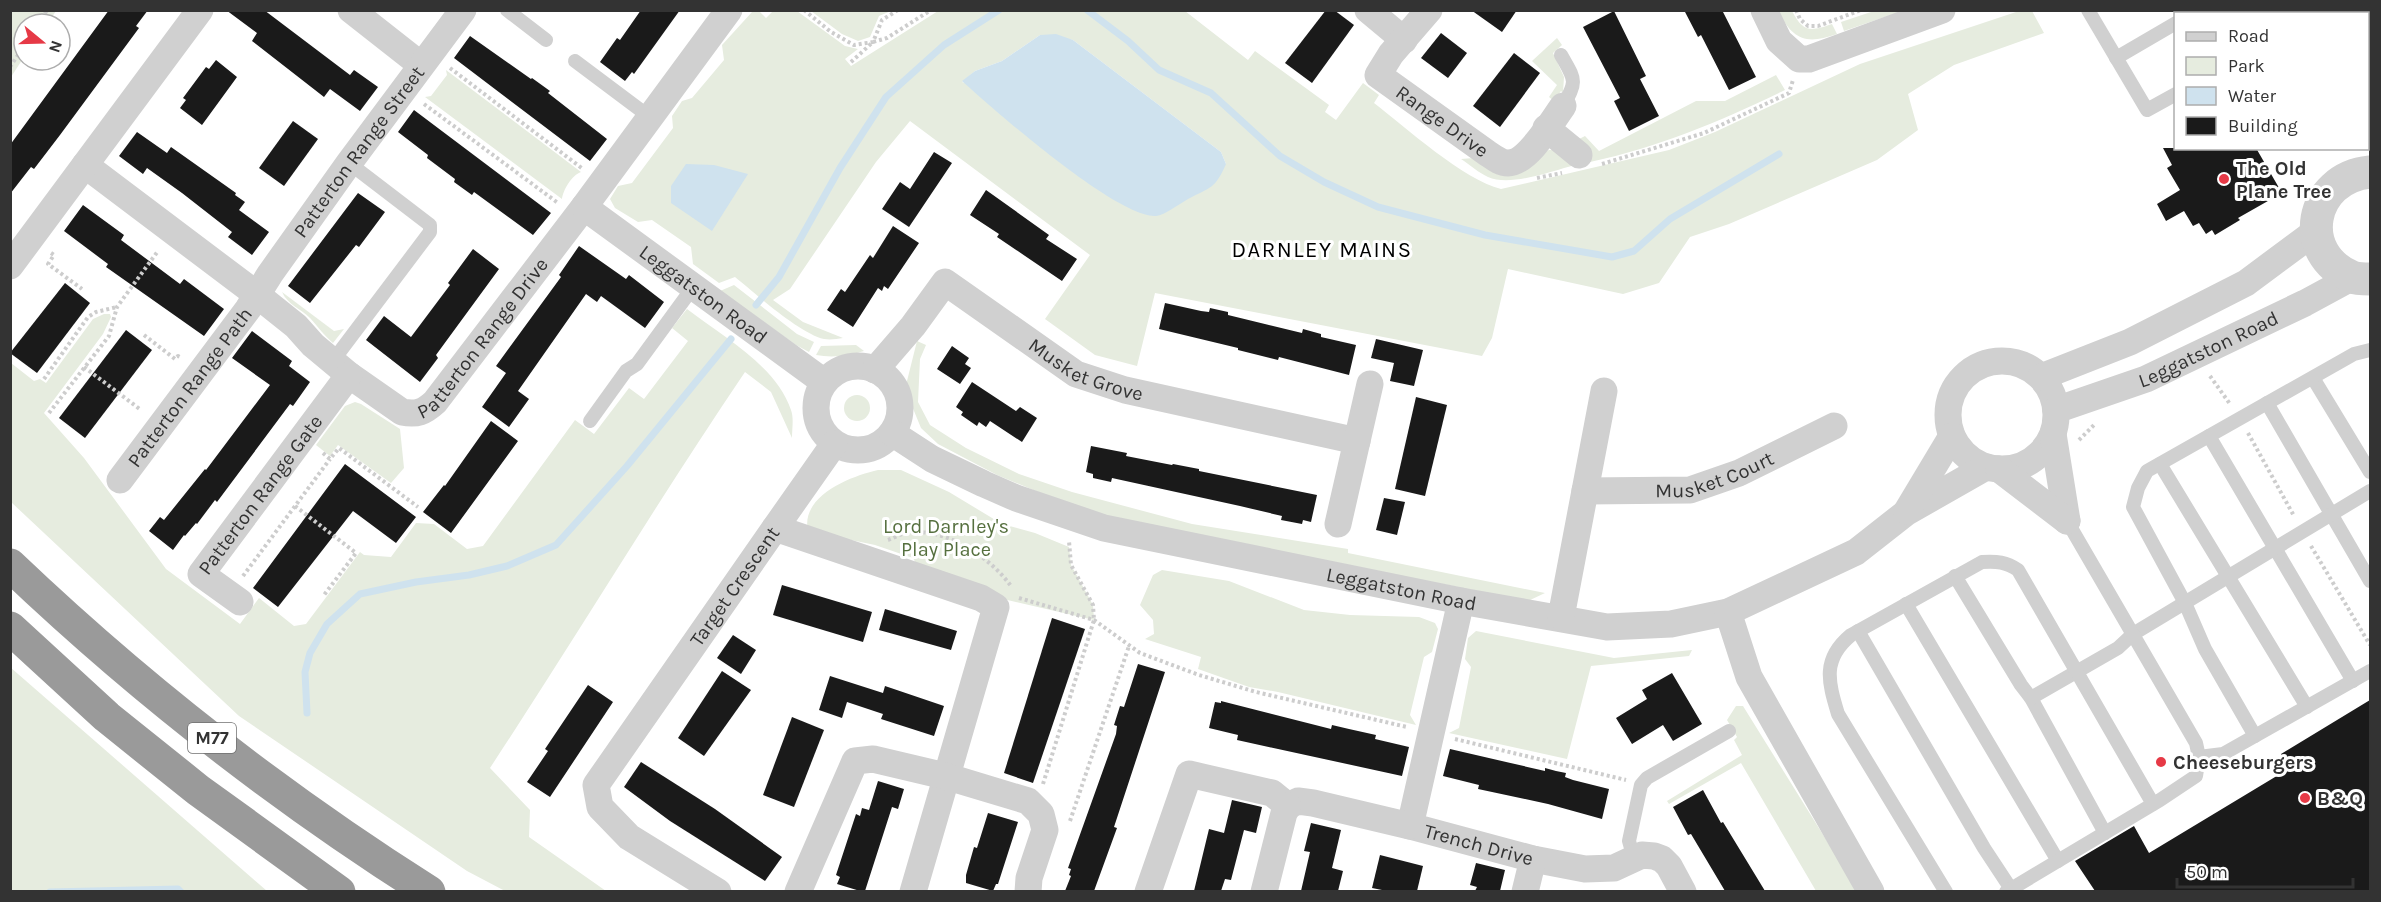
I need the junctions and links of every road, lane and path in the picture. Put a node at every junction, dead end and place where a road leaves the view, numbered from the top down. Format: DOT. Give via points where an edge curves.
graph roads {
  1 [pos="200,10"];
  2 [pos="351,10"];
  3 [pos="464,10"];
  4 [pos="507,10"];
  5 [pos="729,10"];
  6 [pos="804,10"];
  7 [pos="898,10"];
  8 [pos="931,10"];
  9 [pos="1368,10"];
  10 [pos="1429,10"];
  11 [pos="1764,10"];
  12 [pos="1796,10"];
  13 [pos="1861,10"];
  14 [pos="1942,10"];
  15 [pos="2088,10"];
  16 [pos="2174,24"];
  17 [pos="546,40"];
  18 [pos="1404,40"];
  19 [pos="873,42"];
  20 [pos="1561,54"];
  21 [pos="2115,58"];
  22 [pos="426,59"];
  23 [pos="575,61"];
  24 [pos="851,62"];
  25 [pos="404,89"];
  26 [pos="2174,95"];
  27 [pos="1563,106"];
  28 [pos="651,118"];
  29 [pos="1546,128"];
  30 [pos="1579,155"];
  31 [pos="349,163"];
  32 [pos="86,165"];
  33 [pos="2359,165"];
  34 [pos="601,183"];
  35 [pos="580,212"];
  36 [pos="173,231"];
  37 [pos="2316,231"];
  38 [pos="32,237"];
  39 [pos="10,266"];
  40 [pos="2362,278"];
  41 [pos="694,286"];
  42 [pos="82,289"];
  43 [pos="256,294"];
  44 [pos="117,307"];
  45 [pos="144,336"];
  46 [pos="2370,350"];
  47 [pos="2195,356"];
  48 [pos="84,367"];
  49 [pos="340,369"];
  50 [pos="875,370"];
  51 [pos="201,373"];
  52 [pos="2042,377"];
  53 [pos="2313,378"];
  54 [pos="44,379"];
  55 [pos="824,382"];
  56 [pos="1370,384"];
  57 [pos="1604,391"];
  58 [pos="2267,403"];
  59 [pos="49,413"];
  60 [pos="2240,419"];
  61 [pos="590,421"];
  62 [pos="2055,422"];
  63 [pos="161,426"];
  64 [pos="1834,426"];
  65 [pos="892,433"];
  66 [pos="1952,436"];
  67 [pos="2209,436"];
  68 [pos="302,438"];
  69 [pos="1357,441"];
  70 [pos="834,444"];
  71 [pos="330,459"];
  72 [pos="2160,464"];
  73 [pos="1992,468"];
  74 [pos="2370,472"];
  75 [pos="120,480"];
  76 [pos="1585,491"];
  77 [pos="2370,491"];
  78 [pos="295,506"];
  79 [pos="418,507"];
  80 [pos="1906,512"];
  81 [pos="2332,514"];
  82 [pos="1072,517"];
  83 [pos="2067,521"];
  84 [pos="1338,524"];
  85 [pos="775,528"];
  86 [pos="2274,549"];
  87 [pos="872,561"];
  88 [pos="10,565"];
  89 [pos="1955,576"];
  90 [pos="2227,577"];
  91 [pos="2370,581"];
  92 [pos="324,595"];
  93 [pos="234,598"];
  94 [pos="1461,601"];
  95 [pos="1009,603"];
  96 [pos="2185,603"];
  97 [pos="1906,604"];
  98 [pos="1728,612"];
  99 [pos="1561,617"];
  100 [pos="1094,620"];
  101 [pos="10,628"];
  102 [pos="1858,631"];
  103 [pos="2133,634"];
  104 [pos="1129,646"];
  105 [pos="2077,671"];
  106 [pos="2370,671"];
  107 [pos="1199,675"];
  108 [pos="2353,681"];
  109 [pos="2031,698"];
  110 [pos="2307,707"];
  111 [pos="1729,731"];
  112 [pos="2255,736"];
  113 [pos="2199,757"];
  114 [pos="945,776"];
  115 [pos="2153,804"];
  116 [pos="1288,806"];
  117 [pos="1043,822"];
  118 [pos="1410,826"];
  119 [pos="2105,832"];
  120 [pos="1533,859"];
  121 [pos="1634,859"];
  122 [pos="2058,861"];
  123 [pos="2009,890"];
  124 [pos="339,891"];
  125 [pos="429,891"];
  126 [pos="718,891"];
  127 [pos="798,891"];
  128 [pos="913,891"];
  129 [pos="1028,891"];
  130 [pos="1148,891"];
  131 [pos="1264,891"];
  132 [pos="1525,891"];
  133 [pos="1683,891"];
  134 [pos="1871,891"];
  135 [pos="1946,891"];
  1 -- 32 [label="street"];
  2 -- 22 [label="street"];
  3 -- 22 [label="street, Patterton Range Street"];
  4 -- 17 [label="lane"];
  5 -- 28 [label="street, Patterton Range Drive"];
  6 -- 19 [label="path" via="854,45"];
  7 -- 19 [label="path" via="882,20"];
  8 -- 19 [label="path" via="887,38"];
  9 -- 18 [label="street"];
  10 -- 18 [label="street, Range Drive"];
  11 -- 14 [label="street" via="1779,41 1799,59 1809,59"];
  12 -- 13 [label="path" via="1808,26"];
  15 -- 21 [label="lane"];
  16 -- 21 [label="lane"];
  18 -- 29 [label="street, Range Drive" via="1378,75 1501,162 1520,160"];
  19 -- 24 [label="path"];
  20 -- 27 [label="lane" via="1573,76 1574,87"];
  21 -- 26 [label="lane" via="2147,110"];
  22 -- 25 [label="street, Patterton Range Street"];
  22 -- 34 [label="path"];
  23 -- 28 [label="lane"];
  25 -- 31 [label="street, Patterton Range Street"];
  25 -- 35 [label="path"];
  27 -- 29 [label="street, Range Drive"];
  28 -- 34 [label="street, Patterton Range Drive"];
  29 -- 30 [label="street"];
  31 -- 43 [label="street, Patterton Range Street"];
  31 -- 49 [label="lane" via="430,225 430,232"];
  32 -- 36 [label="street, Patterton Range Drive"];
  32 -- 38 [label="street"];
  33 -- 37 [label="street" via="2333,186 2320,205"];
  34 -- 35 [label="street, Patterton Range Drive"];
  35 -- 41 [label="street, Leggatston Road"];
  35 -- 49 [label="street, Patterton Range Drive" via="435,402 423,412 402,412"];
  36 -- 43 [label="street, Patterton Range Drive"];
  36 -- 44 [label="path"];
  37 -- 40 [label="street" via="2320,248 2333,266"];
  37 -- 52 [label="street, Leggatston Road" via="2246,283 2130,342"];
  38 -- 39 [label="street"];
  38 -- 42 [label="path" via="54,255 48,264"];
  40 -- 47 [label="street, Leggatston Road"];
  41 -- 55 [label="street, Leggatston Road"];
  41 -- 61 [label="lane" via="638,364 626,371"];
  43 -- 49 [label="street, Patterton Range Drive"];
  43 -- 51 [label="street, Patterton Range Path"];
  44 -- 48 [label="path" via="109,336"];
  44 -- 54 [label="path" via="88,317"];
  45 -- 51 [label="path" via="175,360 178,356"];
  46 -- 53 [label="lane" via="2354,354"];
  47 -- 60 [label="path"];
  47 -- 62 [label="street, Leggatston Road"];
  48 -- 59 [label="path"];
  48 -- 63 [label="path"];
  49 -- 68 [label="street, Patterton Range Gate"];
  50 -- 55 [label="street" via="848,367"];
  50 -- 65 [label="street" via="896,390 900,405"];
  50 -- 69 [label="street, Musket Grove" via="945,282 1076,374 1125,390"];
  51 -- 63 [label="street, Patterton Range Path"];
  52 -- 62 [label="street" via="2052,392"];
  52 -- 66 [label="street" via="2026,366 2008,361 1977,368 1954,390 1948,421"];
  53 -- 58 [label="lane"];
  53 -- 74 [label="lane"];
  55 -- 70 [label="street" via="818,394 817,422"];
  56 -- 69 [label="street"];
  57 -- 76 [label="street"];
  58 -- 60 [label="lane"];
  58 -- 81 [label="lane"];
  60 -- 67 [label="lane"];
  62 -- 73 [label="street" via="2044,449 2032,461 2016,467"];
  62 -- 83 [label="street"];
  63 -- 75 [label="street, Patterton Range Path"];
  64 -- 76 [label="street, Musket Court" via="1739,473 1690,490"];
  65 -- 70 [label="street" via="871,448 846,449"];
  65 -- 82 [label="street, Leggatston Road" via="942,464 1016,498"];
  66 -- 73 [label="street" via="1972,460"];
  66 -- 80 [label="street"];
  67 -- 72 [label="lane"];
  67 -- 86 [label="lane"];
  68 -- 71 [label="path"];
  68 -- 93 [label="street, Patterton Range Gate" via="201,574"];
  69 -- 84 [label="street"];
  70 -- 85 [label="street"];
  71 -- 78 [label="path"];
  71 -- 79 [label="path" via="339,448"];
  72 -- 90 [label="lane"];
  72 -- 96 [label="lane" via="2147,471 2133,507"];
  73 -- 80 [label="street"];
  73 -- 83 [label="street"];
  76 -- 99 [label="street"];
  77 -- 81 [label="lane"];
  78 -- 92 [label="path" via="356,553"];
  78 -- 93 [label="path"];
  80 -- 98 [label="street, Leggatston Road" via="1856,552"];
  81 -- 86 [label="lane"];
  81 -- 91 [label="lane"];
  82 -- 94 [label="street, Leggatston Road" via="1133,536"];
  82 -- 100 [label="path" via="1068,544 1071,565 1093,605"];
  83 -- 103 [label="lane"];
  85 -- 87 [label="street, Target Crescent"];
  85 -- 126 [label="street, Target Crescent" via="596,785 600,807 629,837"];
  86 -- 90 [label="lane"];
  86 -- 108 [label="lane"];
  87 -- 95 [label="street, Target Crescent" via="981,598"];
  87 -- 95 [label="path" via="875,545 906,533 937,534 962,544 999,570"];
  88 -- 125 [label="highway, M77" via="105,653 187,719 323,822"];
  89 -- 97 [label="lane"];
  89 -- 105 [label="lane" via="1982,562 2008,563 2018,570"];
  89 -- 109 [label="lane"];
  90 -- 96 [label="lane"];
  90 -- 110 [label="lane"];
  94 -- 99 [label="street, Leggatston Road"];
  94 -- 118 [label="street, Trench Drive"];
  95 -- 100 [label="path"];
  95 -- 114 [label="street"];
  96 -- 103 [label="lane"];
  96 -- 112 [label="lane" via="2205,649"];
  97 -- 102 [label="lane"];
  97 -- 122 [label="lane"];
  98 -- 99 [label="street, Leggatston Road" via="1671,624 1607,627"];
  98 -- 134 [label="street" via="1749,677"];
  100 -- 104 [label="path"];
  100 -- 117 [label="path" via="1041,790"];
  101 -- 124 [label="highway, M77" via="107,717 198,790"];
  102 -- 123 [label="lane"];
  102 -- 135 [label="lane" via="1839,645 1830,663 1829,686 1838,714"];
  103 -- 105 [label="lane" via="2118,648"];
  103 -- 113 [label="lane" via="2196,743"];
  104 -- 107 [label="path"];
  104 -- 117 [label="path" via="1069,823"];
  105 -- 109 [label="lane"];
  105 -- 115 [label="lane"];
  106 -- 108 [label="lane"];
  108 -- 110 [label="lane"];
  109 -- 119 [label="lane"];
  110 -- 112 [label="lane"];
  111 -- 121 [label="lane" via="1641,785 1629,841"];
  112 -- 113 [label="lane" via="2223,754"];
  113 -- 115 [label="lane" via="2196,776"];
  114 -- 117 [label="street" via="1028,801"];
  114 -- 127 [label="street" via="873,759 855,760"];
  114 -- 128 [label="street"];
  115 -- 119 [label="lane"];
  116 -- 118 [label="street" via="1298,801 1314,803"];
  116 -- 130 [label="street" via="1272,793 1189,774"];
  116 -- 131 [label="street"];
  117 -- 129 [label="street"];
  118 -- 120 [label="street, Trench Drive"];
  119 -- 122 [label="lane"];
  120 -- 121 [label="street, Trench Drive" via="1585,869 1614,868"];
  120 -- 132 [label="street"];
  121 -- 133 [label="street, Trench Drive" via="1642,855 1662,859"];
  122 -- 123 [label="lane"];
}
